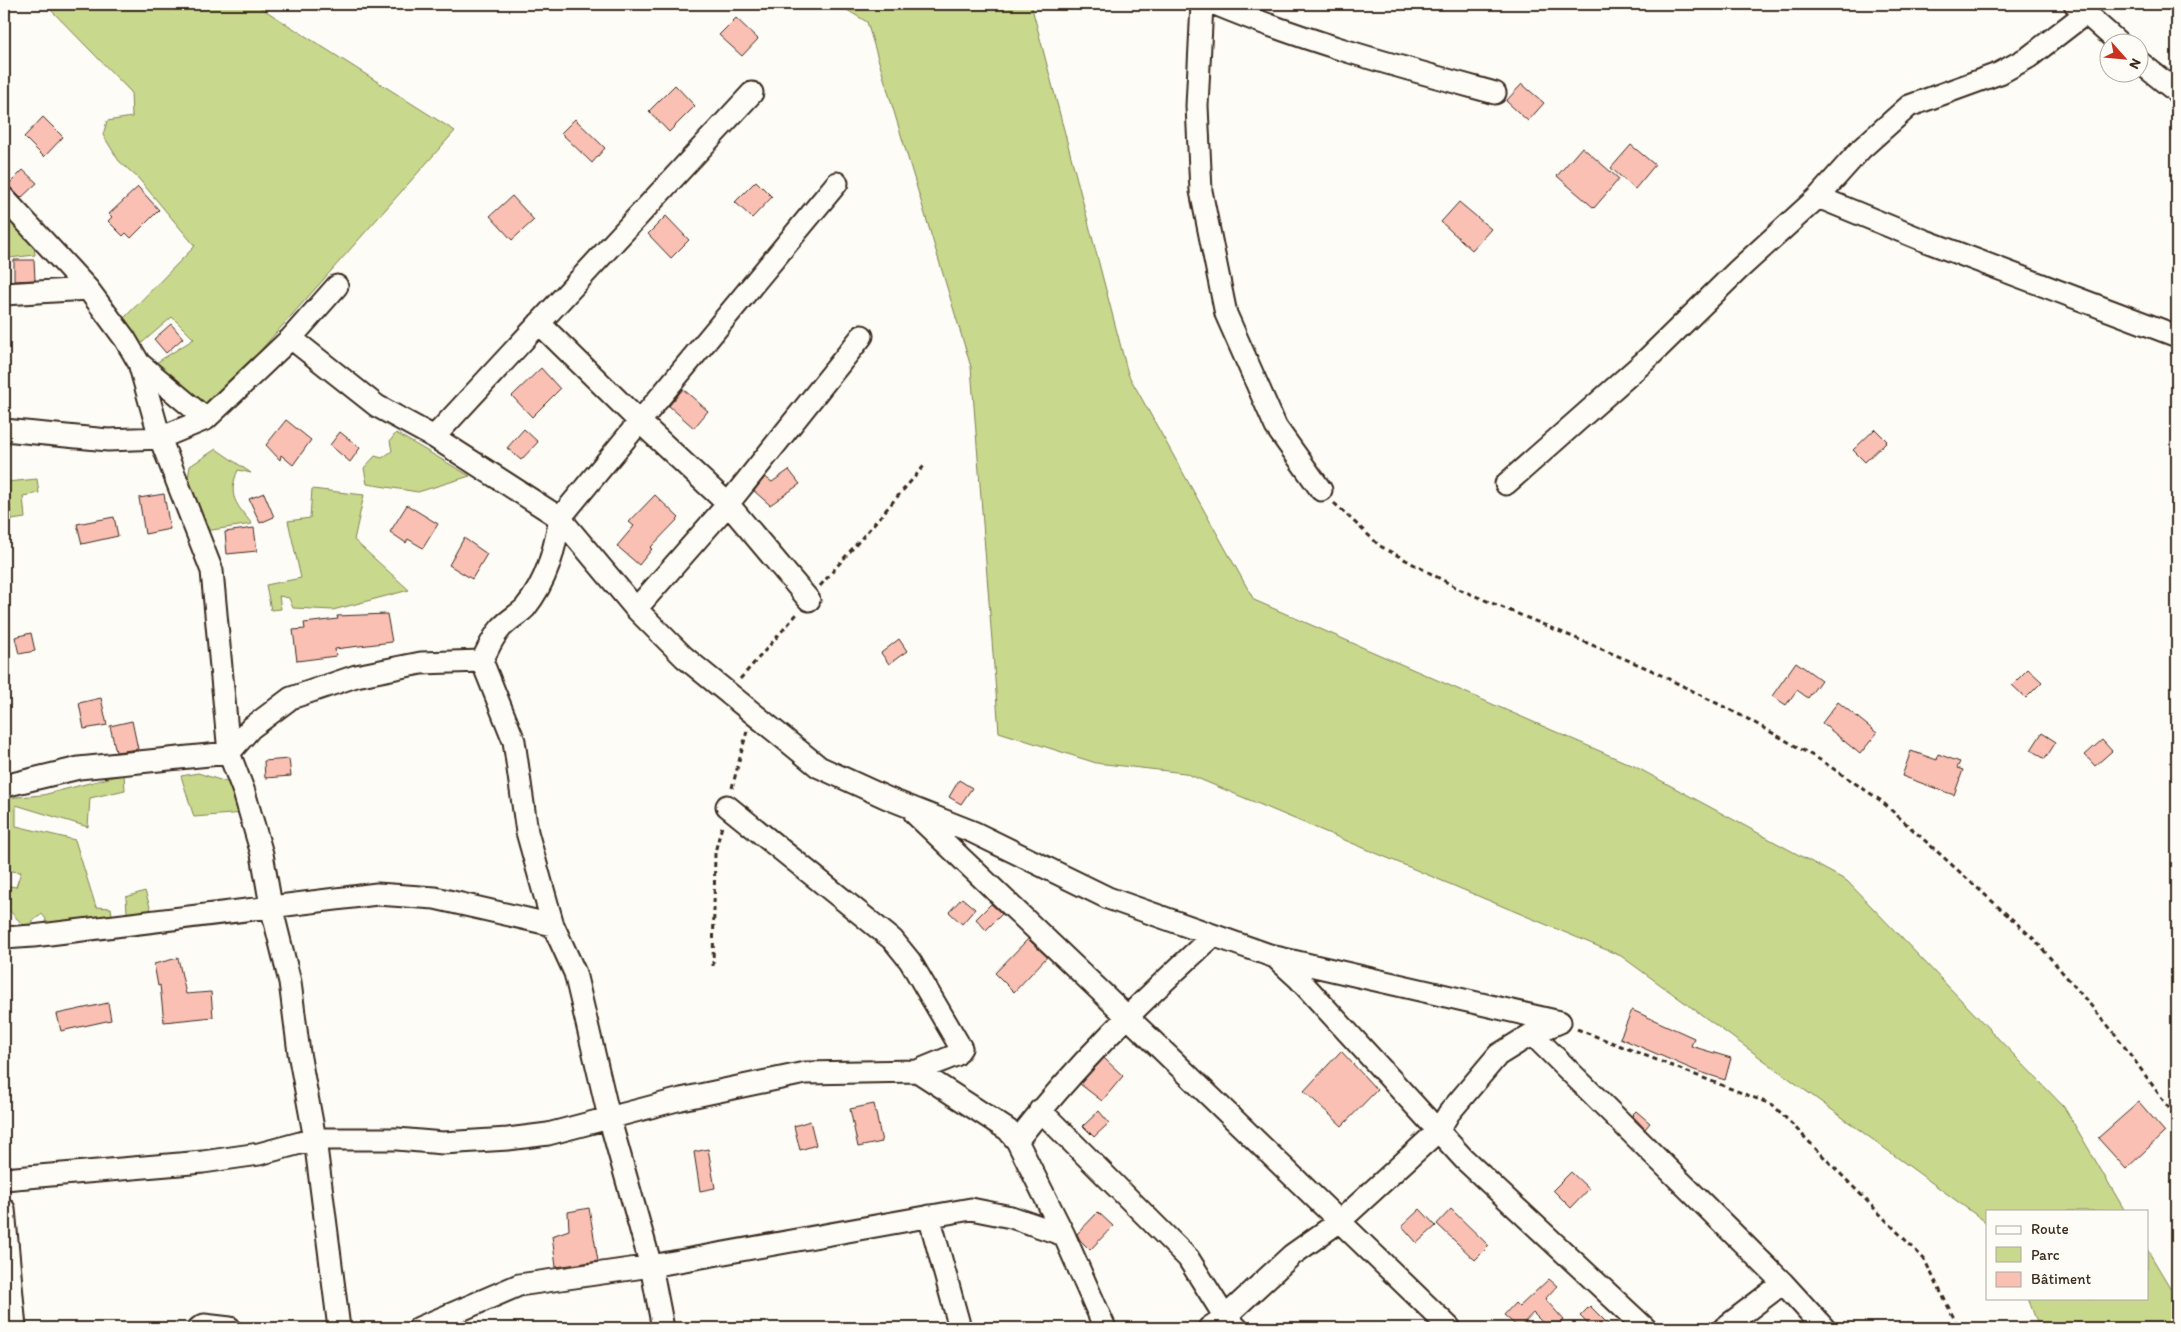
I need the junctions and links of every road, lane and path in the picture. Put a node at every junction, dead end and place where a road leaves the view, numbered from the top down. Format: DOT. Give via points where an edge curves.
graph roads {
  1 [pos="1202,4"];
  2 [pos="1215,4"];
  3 [pos="2080,9"];
  4 [pos="2106,32"];
  5 [pos="2148,69"];
  6 [pos="752,92"];
  7 [pos="2177,92"];
  8 [pos="1495,93"];
  9 [pos="837,184"];
  10 [pos="1818,197"];
  11 [pos="4,198"];
  12 [pos="337,286"];
  13 [pos="88,289"];
  14 [pos="4,294"];
  15 [pos="539,323"];
  16 [pos="862,336"];
  17 [pos="2177,336"];
  18 [pos="291,338"];
  19 [pos="139,363"];
  20 [pos="206,419"];
  21 [pos="640,422"];
  22 [pos="4,430"];
  23 [pos="160,438"];
  24 [pos="434,438"];
  25 [pos="924,466"];
  26 [pos="1506,484"];
  27 [pos="1321,490"];
  28 [pos="728,504"];
  29 [pos="560,518"];
  30 [pos="809,600"];
  31 [pos="636,609"];
  32 [pos="482,661"];
  33 [pos="729,692"];
  34 [pos="752,714"];
  35 [pos="229,753"];
  36 [pos="4,786"];
  37 [pos="906,805"];
  38 [pos="727,806"];
  39 [pos="271,906"];
  40 [pos="553,925"];
  41 [pos="1213,936"];
  42 [pos="4,938"];
  43 [pos="1275,957"];
  44 [pos="713,966"];
  45 [pos="1126,1015"];
  46 [pos="1560,1022"];
  47 [pos="1532,1034"];
  48 [pos="917,1071"];
  49 [pos="1040,1110"];
  50 [pos="609,1117"];
  51 [pos="2177,1118"];
  52 [pos="1438,1131"];
  53 [pos="315,1139"];
  54 [pos="1016,1141"];
  55 [pos="4,1179"];
  56 [pos="4,1209"];
  57 [pos="929,1216"];
  58 [pos="1340,1221"];
  59 [pos="1064,1235"];
  60 [pos="651,1266"];
  61 [pos="1784,1283"];
  62 [pos="1224,1324"];
  63 [pos="15,1328"];
  64 [pos="199,1328"];
  65 [pos="230,1328"];
  66 [pos="339,1328"];
  67 [pos="419,1328"];
  68 [pos="663,1328"];
  69 [pos="960,1328"];
  70 [pos="1105,1328"];
  71 [pos="1450,1328"];
  72 [pos="1645,1328"];
  73 [pos="1724,1328"];
  74 [pos="1824,1328"];
  75 [pos="1959,1328"];
  1 -- 27 [label="street" via="1197,106 1201,191 1226,314 1276,427"];
  2 -- 8 [label="street" via="1345,51"];
  3 -- 4 [label="street"];
  3 -- 10 [label="street" via="2029,57 2000,73 1909,106 1861,149"];
  5 -- 7 [label="street"];
  6 -- 15 [label="street"];
  9 -- 21 [label="street"];
  10 -- 17 [label="street"];
  10 -- 26 [label="street" via="1645,361"];
  11 -- 13 [label="street"];
  12 -- 18 [label="street"];
  13 -- 14 [label="street"];
  13 -- 19 [label="street"];
  15 -- 21 [label="street"];
  15 -- 24 [label="street"];
  16 -- 28 [label="street"];
  18 -- 20 [label="street"];
  18 -- 24 [label="street" via="377,406"];
  19 -- 20 [label="street"];
  19 -- 23 [label="street"];
  20 -- 23 [label="street"];
  21 -- 28 [label="street"];
  21 -- 29 [label="street"];
  22 -- 23 [label="street" via="108,440"];
  23 -- 35 [label="street" via="212,571"];
  24 -- 29 [label="street"];
  25 -- 30 [label="path"];
  27 -- 51 [label="path" via="1380,546 1461,590 1649,668 1822,761 1880,800 2034,940 2116,1035"];
  28 -- 30 [label="street"];
  28 -- 31 [label="street"];
  29 -- 31 [label="street"];
  29 -- 32 [label="street" via="553,558 540,588 524,609 492,639"];
  30 -- 33 [label="path"];
  31 -- 33 [label="street" via="684,657"];
  32 -- 35 [label="street" via="421,663 356,676 291,698 251,728"];
  32 -- 40 [label="street" via="514,742 526,832"];
  33 -- 34 [label="street"];
  34 -- 37 [label="street" via="819,767"];
  34 -- 38 [label="path"];
  35 -- 36 [label="street" via="79,768"];
  35 -- 39 [label="street" via="262,854"];
  37 -- 41 [label="street" via="973,832 1108,898"];
  37 -- 45 [label="street"];
  38 -- 44 [label="path" via="715,852"];
  38 -- 48 [label="street" via="893,940 910,960 961,1048 956,1056"];
  39 -- 40 [label="street" via="377,894 434,898"];
  39 -- 42 [label="street"];
  39 -- 53 [label="street" via="290,982"];
  40 -- 50 [label="street" via="575,973"];
  41 -- 43 [label="street"];
  41 -- 45 [label="street"];
  43 -- 46 [label="street"];
  43 -- 52 [label="street"];
  45 -- 49 [label="street"];
  45 -- 58 [label="street"];
  46 -- 47 [label="street"];
  46 -- 75 [label="path" via="1772,1105 1924,1259"];
  47 -- 52 [label="street" via="1498,1055 1449,1113"];
  47 -- 61 [label="street"];
  48 -- 50 [label="street" via="805,1073"];
  48 -- 54 [label="street" via="1008,1130"];
  49 -- 54 [label="street"];
  49 -- 62 [label="street" via="1188,1258"];
  50 -- 53 [label="street" via="548,1134 508,1139 443,1143 397,1139"];
  50 -- 60 [label="street"];
  52 -- 58 [label="street"];
  52 -- 72 [label="street"];
  53 -- 55 [label="street" via="259,1154 203,1162"];
  53 -- 66 [label="street"];
  54 -- 59 [label="street"];
  56 -- 63 [label="street"];
  57 -- 59 [label="street" via="971,1209"];
  57 -- 60 [label="street"];
  57 -- 69 [label="street"];
  58 -- 62 [label="street" via="1292,1255"];
  58 -- 71 [label="street"];
  59 -- 70 [label="street"];
  60 -- 67 [label="street" via="518,1285"];
  60 -- 68 [label="street"];
  61 -- 73 [label="street"];
  61 -- 74 [label="street"];
  64 -- 65 [label="street" via="204,1325"];
}
